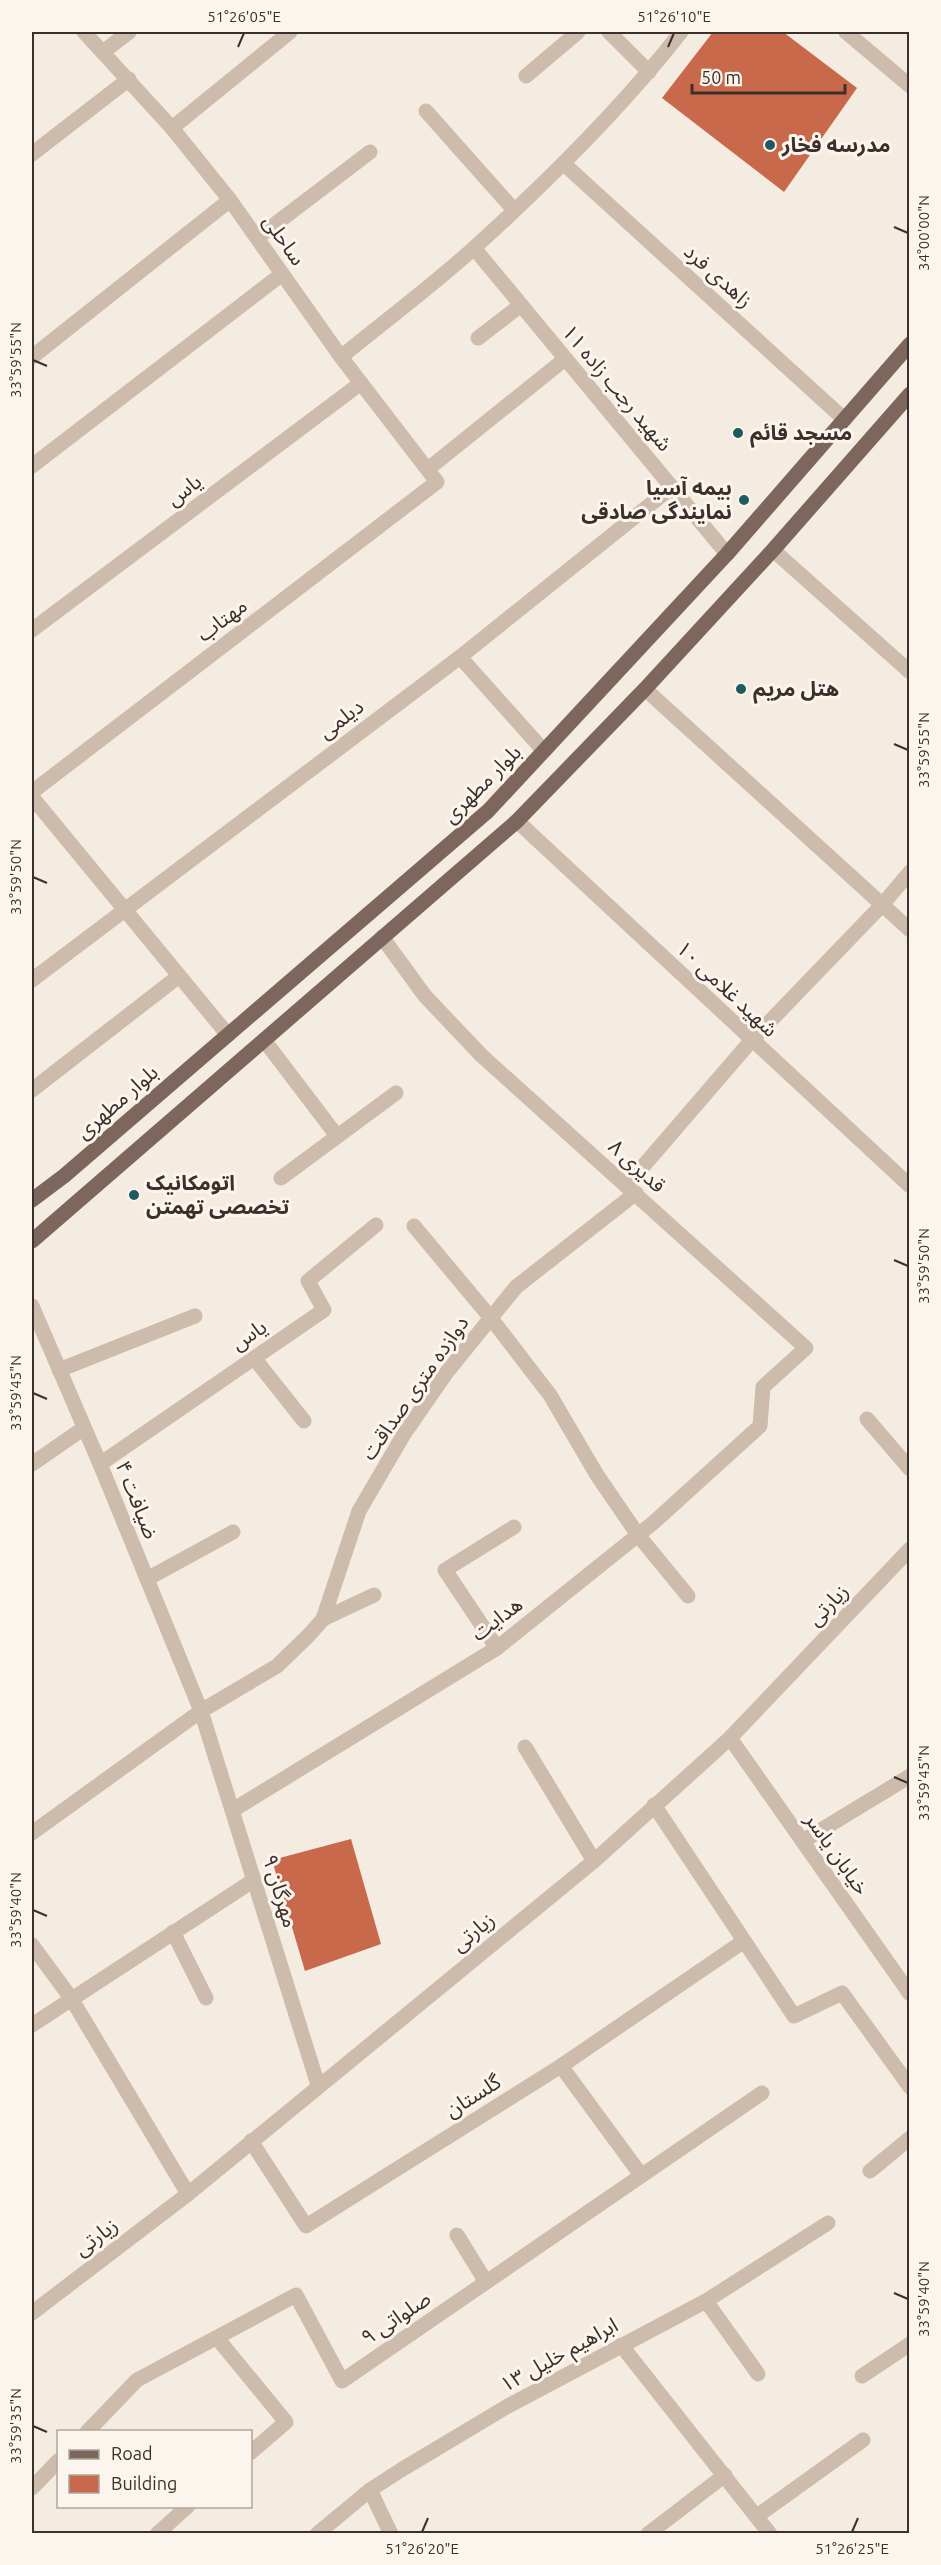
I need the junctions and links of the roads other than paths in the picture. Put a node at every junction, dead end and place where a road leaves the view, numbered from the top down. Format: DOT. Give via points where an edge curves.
graph roads {
  1 [pos="84,32"];
  2 [pos="129,32"];
  3 [pos="290,32"];
  4 [pos="578,32"];
  5 [pos="609,32"];
  6 [pos="681,32"];
  7 [pos="846,32"];
  8 [pos="103,52"];
  9 [pos="649,72"];
  10 [pos="526,76"];
  11 [pos="129,79"];
  12 [pos="909,86"];
  13 [pos="426,111"];
  14 [pos="172,128"];
  15 [pos="370,152"];
  16 [pos="32,154"];
  17 [pos="564,164"];
  18 [pos="230,200"];
  19 [pos="514,210"];
  20 [pos="257,238"];
  21 [pos="474,248"];
  22 [pos="282,274"];
  23 [pos="521,305"];
  24 [pos="478,338"];
  25 [pos="909,344"];
  26 [pos="32,357"];
  27 [pos="341,357"];
  28 [pos="566,359"];
  29 [pos="361,383"];
  30 [pos="909,394"];
  31 [pos="844,420"];
  32 [pos="32,466"];
  33 [pos="433,476"];
  34 [pos="672,487"];
  35 [pos="773,550"];
  36 [pos="727,554"];
  37 [pos="32,630"];
  38 [pos="460,657"];
  39 [pos="909,672"];
  40 [pos="645,689"];
  41 [pos="544,751"];
  42 [pos="32,795"];
  43 [pos="517,822"];
  44 [pos="909,872"];
  45 [pos="882,905"];
  46 [pos="123,909"];
  47 [pos="909,930"];
  48 [pos="382,938"];
  49 [pos="179,976"];
  50 [pos="32,980"];
  51 [pos="228,1035"];
  52 [pos="264,1040"];
  53 [pos="751,1041"];
  54 [pos="32,1090"];
  55 [pos="396,1093"];
  56 [pos="337,1136"];
  57 [pos="93,1150"];
  58 [pos="113,1170"];
  59 [pos="280,1178"];
  60 [pos="909,1186"];
  61 [pos="631,1189"];
  62 [pos="32,1200"];
  63 [pos="376,1225"];
  64 [pos="414,1226"];
  65 [pos="32,1241"];
  66 [pos="32,1306"];
  67 [pos="195,1316"];
  68 [pos="490,1317"];
  69 [pos="254,1358"];
  70 [pos="59,1370"];
  71 [pos="867,1419"];
  72 [pos="304,1422"];
  73 [pos="760,1426"];
  74 [pos="84,1428"];
  75 [pos="32,1464"];
  76 [pos="100,1464"];
  77 [pos="909,1470"];
  78 [pos="514,1527"];
  79 [pos="233,1532"];
  80 [pos="638,1536"];
  81 [pos="909,1549"];
  82 [pos="147,1579"];
  83 [pos="374,1595"];
  84 [pos="688,1596"];
  85 [pos="323,1619"];
  86 [pos="497,1648"];
  87 [pos="201,1711"];
  88 [pos="730,1738"];
  89 [pos="525,1747"];
  90 [pos="909,1776"];
  91 [pos="654,1805"];
  92 [pos="233,1810"];
  93 [pos="32,1833"];
  94 [pos="803,1840"];
  95 [pos="594,1861"];
  96 [pos="254,1880"];
  97 [pos="172,1932"];
  98 [pos="744,1941"];
  99 [pos="32,1945"];
  100 [pos="909,1994"];
  101 [pos="71,1998"];
  102 [pos="206,1998"];
  103 [pos="32,2025"];
  104 [pos="561,2066"];
  105 [pos="318,2085"];
  106 [pos="909,2087"];
  107 [pos="762,2093"];
  108 [pos="909,2138"];
  109 [pos="251,2141"];
  110 [pos="870,2171"];
  111 [pos="641,2175"];
  112 [pos="188,2194"];
  113 [pos="828,2223"];
  114 [pos="457,2235"];
  115 [pos="486,2282"];
  116 [pos="706,2301"];
  117 [pos="32,2313"];
  118 [pos="217,2338"];
  119 [pos="909,2344"];
  120 [pos="621,2345"];
  121 [pos="758,2374"];
  122 [pos="862,2376"];
  123 [pos="89,2430"];
  124 [pos="864,2440"];
  125 [pos="252,2451"];
  126 [pos="57,2463"];
  127 [pos="725,2475"];
  128 [pos="32,2488"];
  129 [pos="370,2490"];
  130 [pos="186,2508"];
  131 [pos="757,2516"];
  132 [pos="157,2534"];
  133 [pos="317,2534"];
  134 [pos="391,2534"];
  135 [pos="648,2534"];
  136 [pos="770,2534"];
  1 -- 8 [label="street, ساحلی"];
  2 -- 8 [label="street"];
  3 -- 14 [label="street"];
  4 -- 10 [label="street"];
  5 -- 9 [label="street"];
  6 -- 9 [label="street"];
  7 -- 12 [label="street"];
  8 -- 11 [label="street, ساحلی"];
  9 -- 17 [label="street"];
  11 -- 14 [label="street, ساحلی"];
  11 -- 16 [label="street"];
  13 -- 19 [label="street"];
  14 -- 18 [label="street, ساحلی"];
  15 -- 20 [label="street"];
  17 -- 19 [label="street"];
  17 -- 31 [label="street, زاهدی فرد"];
  18 -- 20 [label="street, ساحلی"];
  18 -- 26 [label="street"];
  19 -- 21 [label="street"];
  20 -- 22 [label="street, ساحلی"];
  21 -- 23 [label="street, شهید رجب زاده ۱۱"];
  21 -- 27 [label="street"];
  22 -- 27 [label="street, ساحلی"];
  22 -- 32 [label="street"];
  23 -- 24 [label="street"];
  23 -- 28 [label="street, شهید رجب زاده ۱۱"];
  25 -- 31 [label="main road, بلوار مطهری"];
  27 -- 29 [label="street, ساحلی"];
  28 -- 33 [label="street, مهتاب"];
  28 -- 34 [label="street, شهید رجب زاده ۱۱"];
  29 -- 33 [label="street, ساحلی"];
  29 -- 37 [label="street, یاس"];
  30 -- 35 [label="main road"];
  31 -- 36 [label="main road, بلوار مطهری"];
  33 -- 42 [label="street, مهتاب"];
  34 -- 36 [label="street, شهید رجب زاده ۱۱"];
  34 -- 38 [label="street, دیلمی"];
  35 -- 39 [label="street"];
  35 -- 40 [label="main road"];
  36 -- 41 [label="main road, بلوار مطهری"];
  38 -- 41 [label="street"];
  38 -- 46 [label="street, دیلمی"];
  40 -- 43 [label="main road"];
  40 -- 45 [label="street"];
  41 -- 51 [label="main road, بلوار مطهری" via="488,811"];
  42 -- 46 [label="street"];
  43 -- 48 [label="main road"];
  43 -- 53 [label="street, شهید غلامی ۱۰"];
  44 -- 45 [label="street, دوازده متری صداقت"];
  45 -- 47 [label="street"];
  45 -- 53 [label="street, دوازده متری صداقت"];
  46 -- 49 [label="street"];
  46 -- 50 [label="street, دیلمی"];
  48 -- 52 [label="main road"];
  48 -- 61 [label="street, قدیری ۸" via="425,996 482,1056"];
  49 -- 51 [label="street"];
  49 -- 54 [label="street"];
  51 -- 57 [label="main road, بلوار مطهری"];
  52 -- 56 [label="street"];
  52 -- 58 [label="main road"];
  53 -- 60 [label="street, شهید غلامی ۱۰"];
  53 -- 61 [label="street, دوازده متری صداقت"];
  55 -- 56 [label="street"];
  56 -- 59 [label="street"];
  57 -- 58 [label="main road"];
  57 -- 62 [label="main road, بلوار مطهری"];
  58 -- 65 [label="main road"];
  61 -- 68 [label="street, دوازده متری صداقت" via="516,1287"];
  61 -- 73 [label="street, قدیری ۸" via="806,1348 763,1387"];
  63 -- 69 [label="street, یاس" via="308,1281 324,1310"];
  64 -- 68 [label="street"];
  66 -- 70 [label="street, ضیافت ۴"];
  67 -- 70 [label="street"];
  68 -- 80 [label="street" via="550,1395"];
  68 -- 85 [label="street, دوازده متری صداقت" via="404,1434 359,1511"];
  69 -- 72 [label="street"];
  69 -- 76 [label="street, یاس"];
  70 -- 74 [label="street, ضیافت ۴"];
  71 -- 77 [label="street"];
  73 -- 80 [label="street, هدایت"];
  74 -- 75 [label="street"];
  74 -- 76 [label="street, ضیافت ۴"];
  76 -- 82 [label="street, ضیافت ۴"];
  78 -- 86 [label="street" via="445,1570"];
  79 -- 82 [label="street"];
  80 -- 84 [label="street"];
  80 -- 86 [label="street, هدایت"];
  81 -- 88 [label="street, زیارتی"];
  82 -- 87 [label="street, ضیافت ۴"];
  83 -- 85 [label="street"];
  85 -- 87 [label="street, دوازده متری صداقت" via="277,1666"];
  86 -- 92 [label="street, هدایت"];
  87 -- 92 [label="street, مهرگان ۹"];
  87 -- 93 [label="street, دوازده متری صداقت"];
  88 -- 91 [label="street, زیارتی"];
  88 -- 94 [label="street, خیابان یاسر"];
  89 -- 95 [label="street"];
  90 -- 94 [label="street"];
  91 -- 95 [label="street, زیارتی"];
  91 -- 98 [label="street"];
  92 -- 96 [label="street, مهرگان ۹"];
  94 -- 100 [label="street, خیابان یاسر"];
  95 -- 105 [label="street, زیارتی"];
  96 -- 97 [label="street"];
  96 -- 105 [label="street, مهرگان ۹"];
  97 -- 101 [label="street"];
  97 -- 102 [label="street"];
  98 -- 104 [label="street, گلستان"];
  98 -- 106 [label="street" via="794,2016 842,1993"];
  99 -- 101 [label="street"];
  101 -- 103 [label="street"];
  101 -- 112 [label="street"];
  104 -- 109 [label="street, گلستان" via="306,2226"];
  104 -- 111 [label="street"];
  105 -- 109 [label="street, زیارتی"];
  107 -- 111 [label="street, صلواتی ۹"];
  108 -- 110 [label="street"];
  109 -- 112 [label="street, زیارتی"];
  111 -- 115 [label="street, صلواتی ۹"];
  112 -- 117 [label="street, زیارتی"];
  113 -- 116 [label="street, ابراهیم خلیل ۱۳"];
  114 -- 115 [label="street"];
  115 -- 118 [label="street, صلواتی ۹" via="342,2380 296,2295"];
  116 -- 120 [label="street, ابراهیم خلیل ۱۳"];
  116 -- 121 [label="street"];
  118 -- 123 [label="street, صلواتی ۹" via="137,2380"];
  118 -- 125 [label="street" via="286,2422"];
  119 -- 122 [label="street"];
  120 -- 127 [label="street"];
  120 -- 129 [label="street, ابراهیم خلیل ۱۳" via="508,2406"];
  124 -- 131 [label="street"];
  126 -- 128 [label="street"];
  127 -- 131 [label="street"];
  127 -- 135 [label="street"];
  129 -- 133 [label="street, ابراهیم خلیل ۱۳"];
  129 -- 134 [label="street"];
  130 -- 132 [label="street"];
  131 -- 136 [label="street"];
}
